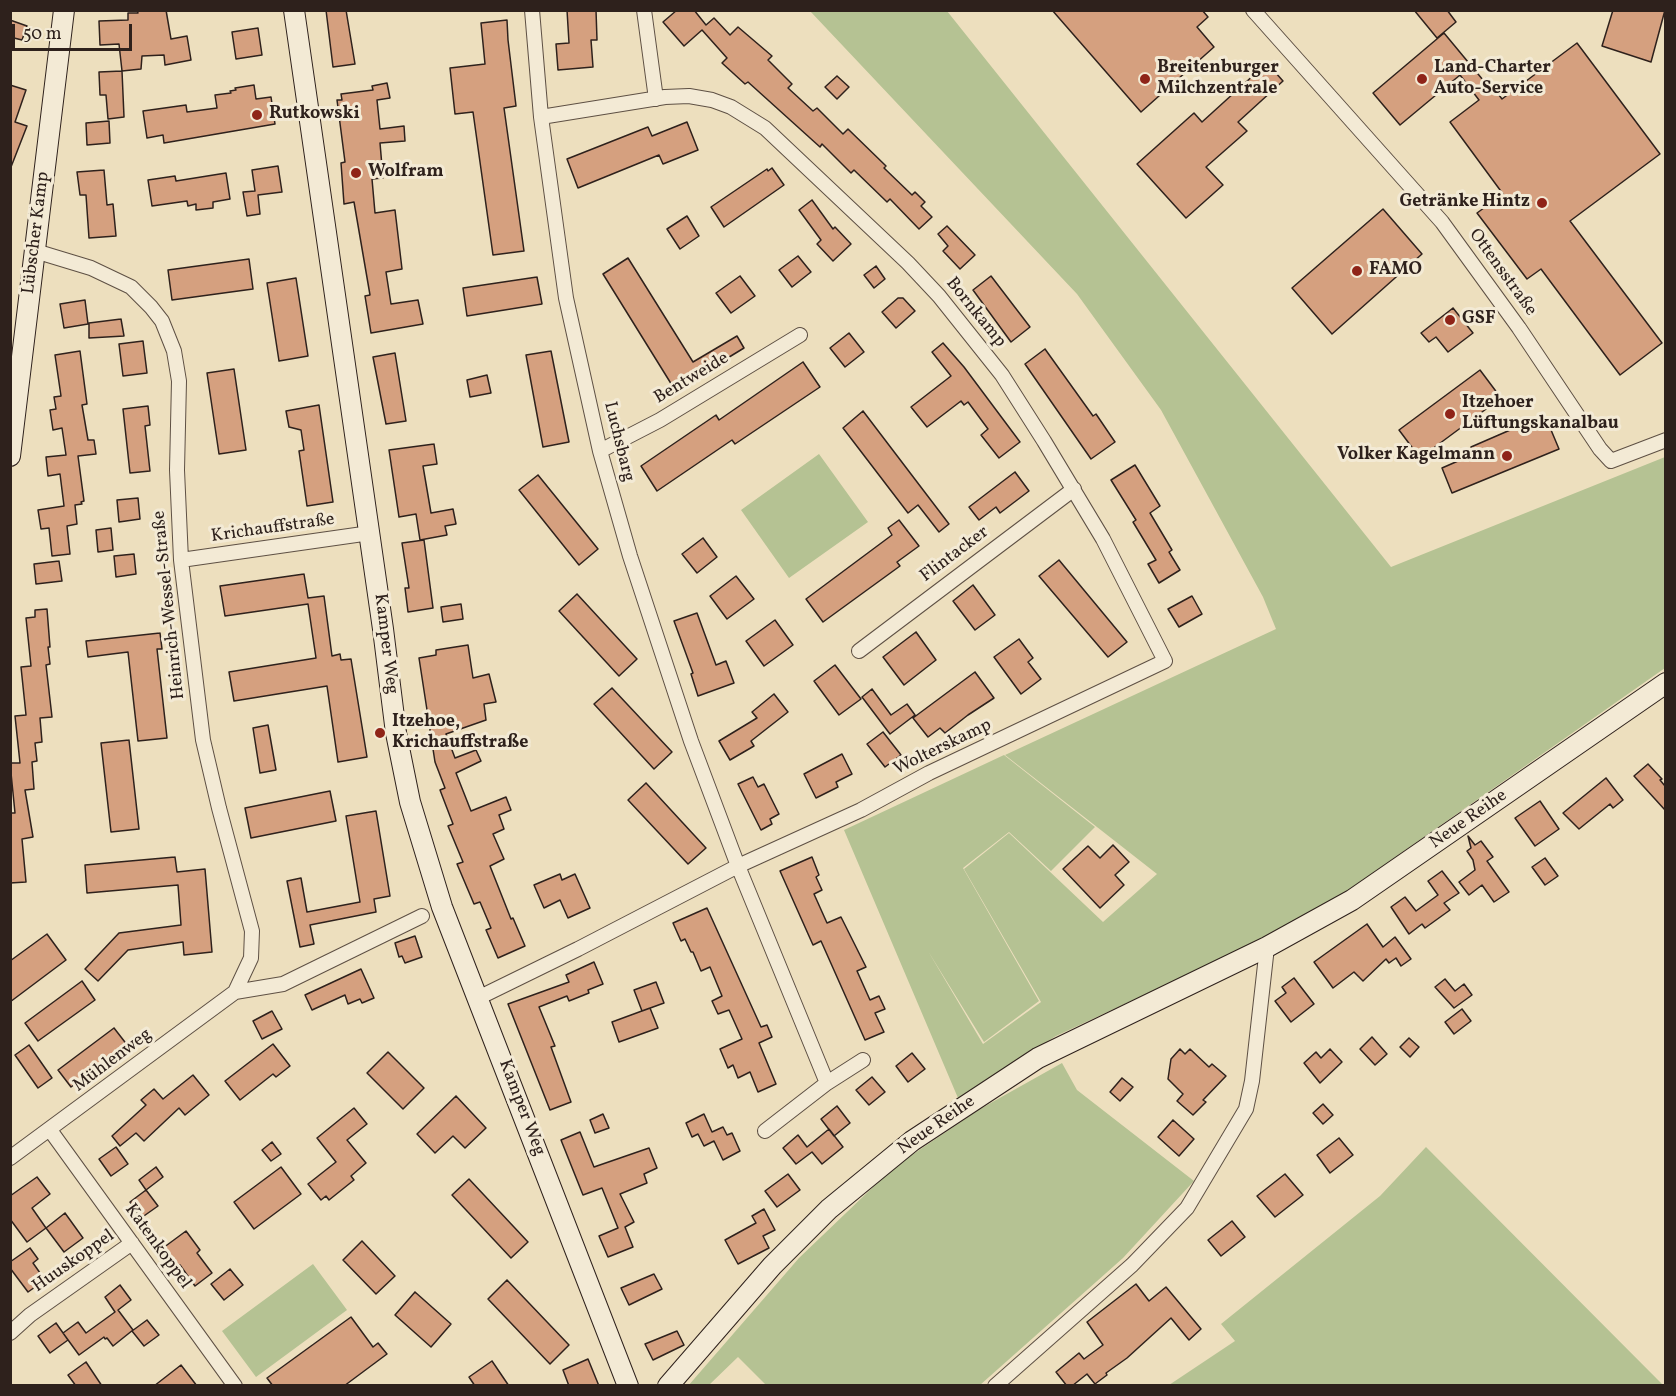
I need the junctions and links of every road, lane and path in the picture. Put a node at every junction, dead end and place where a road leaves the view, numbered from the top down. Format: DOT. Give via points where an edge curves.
graph roads {
  1 [pos="64,10"];
  2 [pos="294,10"];
  3 [pos="532,10"];
  4 [pos="644,10"];
  5 [pos="1253,10"];
  6 [pos="656,99"];
  7 [pos="541,117"];
  8 [pos="35,251"];
  9 [pos="801,335"];
  10 [pos="1665,440"];
  11 [pos="600,451"];
  12 [pos="10,456"];
  13 [pos="1074,489"];
  14 [pos="370,533"];
  15 [pos="181,560"];
  16 [pos="859,651"];
  17 [pos="1165,661"];
  18 [pos="1665,683"];
  19 [pos="738,866"];
  20 [pos="422,916"];
  21 [pos="1267,947"];
  22 [pos="251,958"];
  23 [pos="235,992"];
  24 [pos="478,998"];
  25 [pos="863,1060"];
  26 [pos="827,1083"];
  27 [pos="50,1130"];
  28 [pos="765,1131"];
  29 [pos="10,1158"];
  30 [pos="132,1243"];
  31 [pos="10,1333"];
  32 [pos="235,1386"];
  33 [pos="628,1386"];
  34 [pos="668,1386"];
  35 [pos="995,1386"];
  1 -- 8 [label="street, Lübscher Kamp"];
  2 -- 14 [label="street, Kamper Weg"];
  3 -- 7 [label="street, Luchsbarg"];
  4 -- 6 [label="street"];
  5 -- 10 [label="street, Ottensstraße" via="1442,222 1611,461"];
  6 -- 7 [label="street, Bornkamp"];
  6 -- 13 [label="street, Bornkamp" via="689,96 723,103 749,117 783,145 939,296 1002,375"];
  7 -- 11 [label="street, Luchsbarg" via="566,298"];
  8 -- 12 [label="street, Lübscher Kamp"];
  8 -- 15 [label="street, Heinrich-Wessel-Straße" via="113,277 131,287 162,321 174,351 179,381"];
  9 -- 11 [label="street, Bentweide" via="660,420"];
  11 -- 19 [label="street, Luchsbarg" via="632,564"];
  13 -- 16 [label="street, Flintacker"];
  13 -- 17 [label="street, Bornkamp"];
  14 -- 15 [label="street, Krichauffstraße"];
  14 -- 24 [label="street, Kamper Weg" via="396,733 410,802 442,907"];
  15 -- 22 [label="street, Heinrich-Wessel-Straße" via="203,740 252,931"];
  17 -- 19 [label="street, Wolterskamp"];
  18 -- 21 [label="street, Neue Reihe" via="1352,900"];
  19 -- 24 [label="street, Wolterskamp"];
  19 -- 26 [label="street"];
  20 -- 23 [label="street, Mühlenweg" via="283,984"];
  21 -- 34 [label="street, Neue Reihe" via="1038,1058 912,1141 829,1209"];
  21 -- 35 [label="street" via="1246,1109 1187,1208 1132,1265"];
  22 -- 23 [label="street, Mühlenweg"];
  23 -- 27 [label="street, Mühlenweg"];
  24 -- 33 [label="street, Kamper Weg"];
  25 -- 26 [label="street"];
  26 -- 28 [label="street"];
  27 -- 29 [label="street, Mühlenweg"];
  27 -- 30 [label="street, Katenkoppel"];
  30 -- 31 [label="street, Huuskoppel"];
  30 -- 32 [label="street, Katenkoppel"];
}
